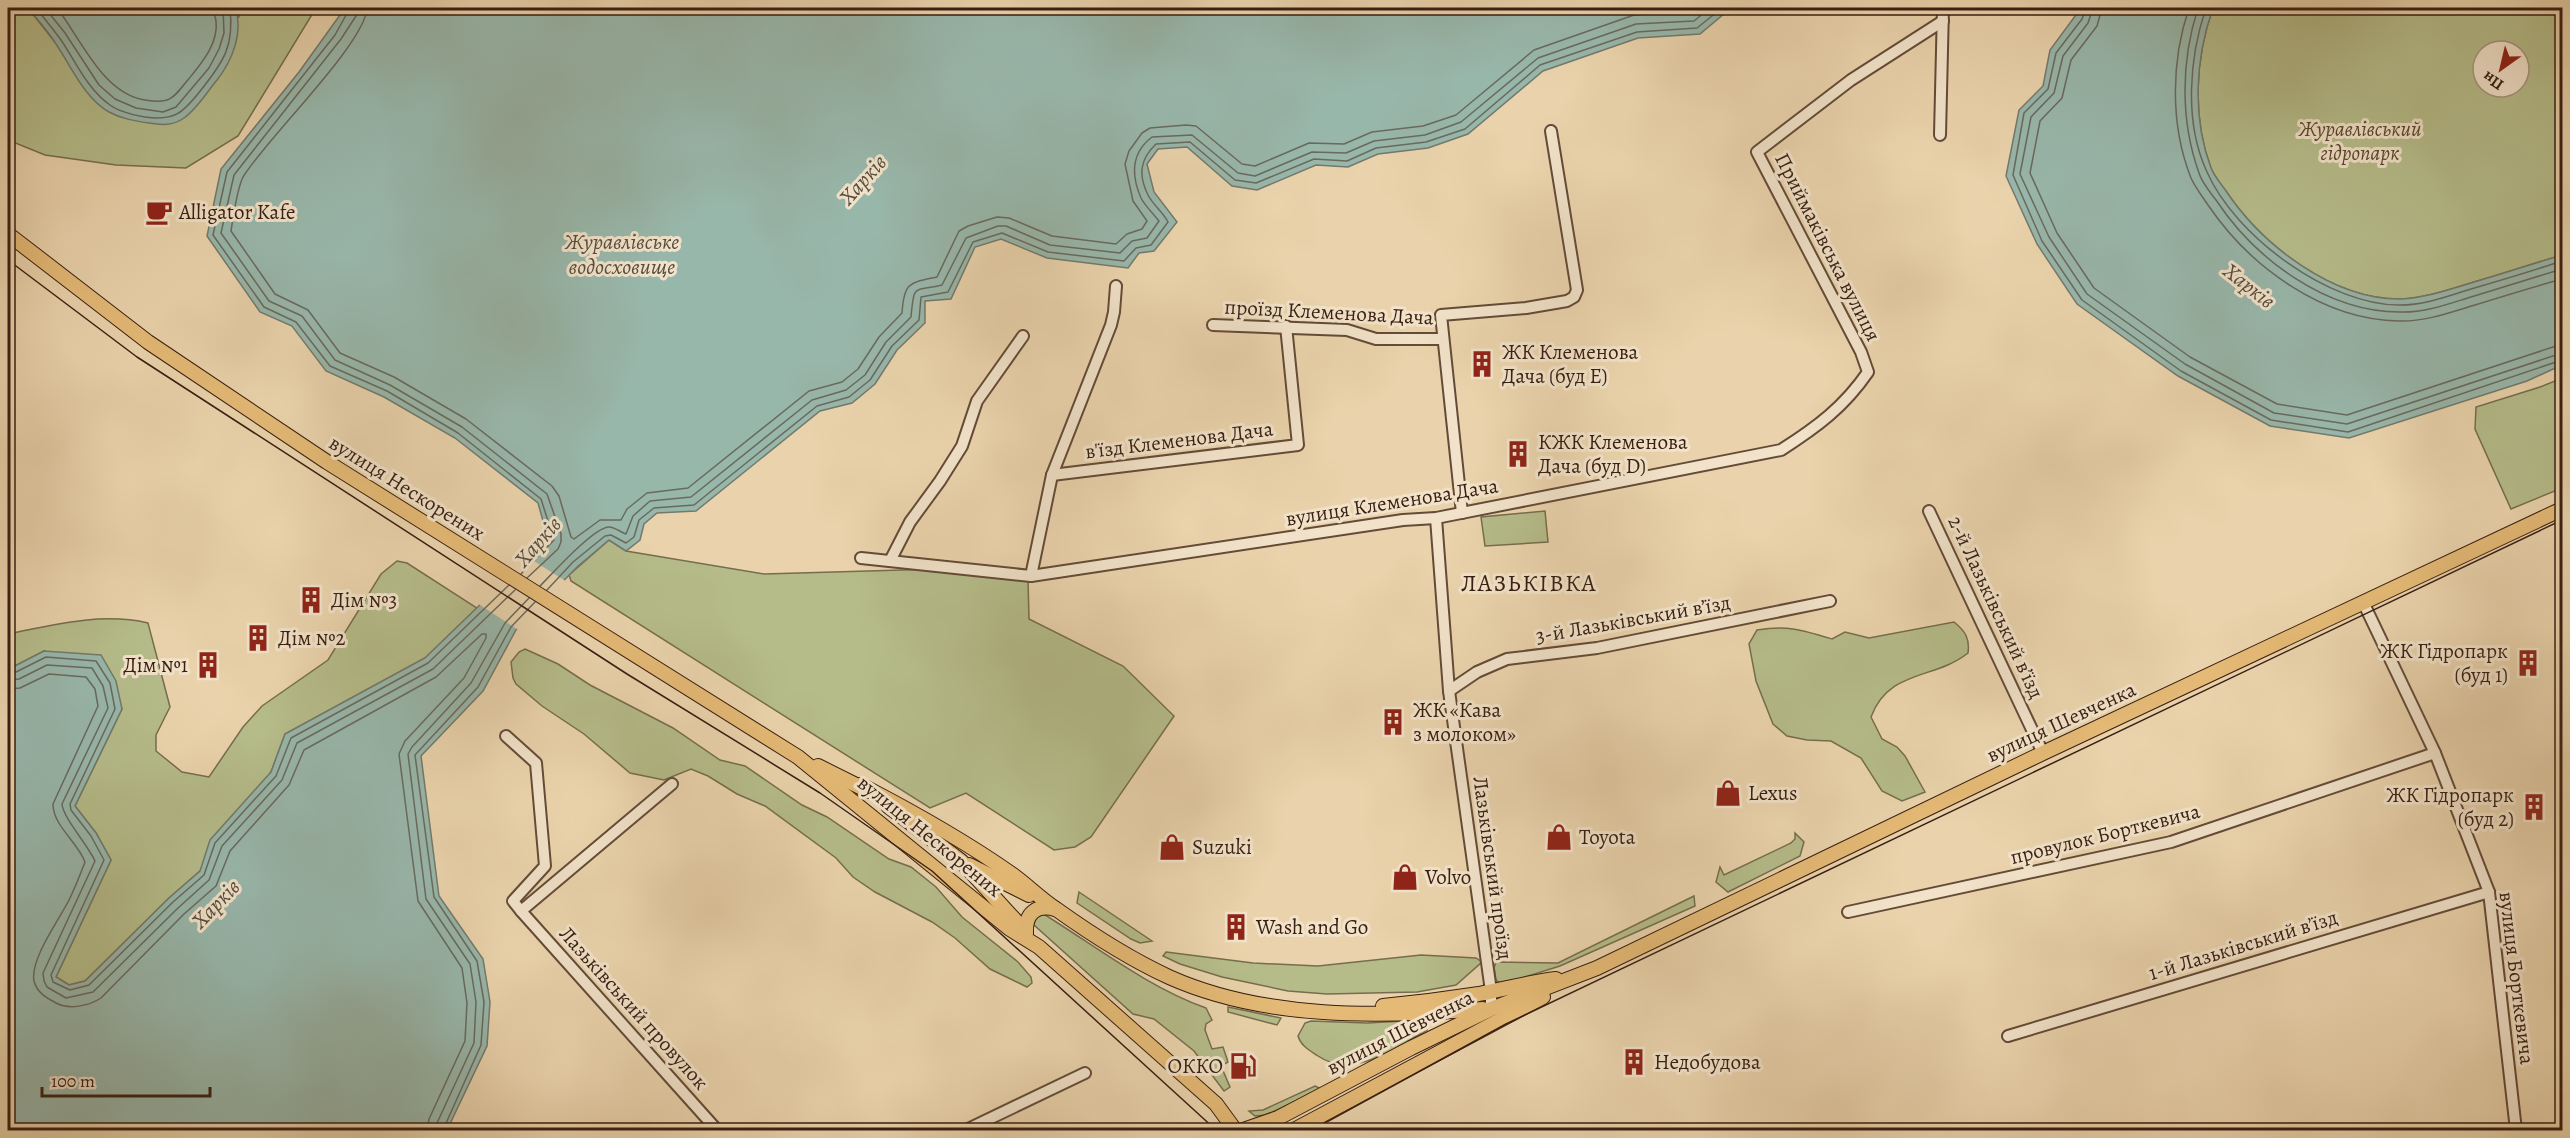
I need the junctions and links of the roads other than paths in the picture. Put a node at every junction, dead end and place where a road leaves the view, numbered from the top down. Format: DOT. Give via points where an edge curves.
graph roads {
  1 [pos="1943,8"];
  2 [pos="1943,21"];
  3 [pos="1551,130"];
  4 [pos="1940,135"];
  5 [pos="8,234"];
  6 [pos="1116,286"];
  7 [pos="1213,325"];
  8 [pos="1286,326"];
  9 [pos="1023,336"];
  10 [pos="1443,339"];
  11 [pos="1868,372"];
  12 [pos="1052,475"];
  13 [pos="2562,509"];
  14 [pos="1929,511"];
  15 [pos="1462,513"];
  16 [pos="1436,518"];
  17 [pos="861,558"];
  18 [pos="890,561"];
  19 [pos="1032,576"];
  20 [pos="1830,602"];
  21 [pos="2364,604"];
  22 [pos="1449,691"];
  23 [pos="506,736"];
  24 [pos="2043,753"];
  25 [pos="2435,753"];
  26 [pos="798,757"];
  27 [pos="672,784"];
  28 [pos="861,785"];
  29 [pos="852,799"];
  30 [pos="961,861"];
  31 [pos="2489,892"];
  32 [pos="1055,909"];
  33 [pos="521,911"];
  34 [pos="1848,912"];
  35 [pos="1026,933"];
  36 [pos="1037,946"];
  37 [pos="1579,976"];
  38 [pos="1491,991"];
  39 [pos="1545,995"];
  40 [pos="1491,1009"];
  41 [pos="1338,1011"];
  42 [pos="1424,1013"];
  43 [pos="2008,1036"];
  44 [pos="1427,1039"];
  45 [pos="1444,1048"];
  46 [pos="1085,1073"];
  47 [pos="717,1131"];
  48 [pos="966,1131"];
  49 [pos="1235,1131"];
  50 [pos="1243,1131"];
  51 [pos="1294,1131"];
  52 [pos="2516,1131"];
  1 -- 2 [label="street"];
  2 -- 4 [label="street"];
  2 -- 11 [label="street, Приймаківська вулиця" via="1851,80 1757,152"];
  3 -- 10 [label="street" via="1577,290 1574,297 1526,308 1441,315"];
  5 -- 26 [label="main road, вулиця Нескорених" via="148,342 327,462"];
  6 -- 12 [label="street" via="1111,325"];
  7 -- 8 [label="street, проїзд Клеменова Дача"];
  8 -- 10 [label="street, проїзд Клеменова Дача" via="1347,330 1376,339"];
  8 -- 12 [label="street, в'їзд Клеменова Дача" via="1298,445"];
  9 -- 18 [label="street" via="977,401 962,446 910,522"];
  10 -- 15 [label="street"];
  11 -- 15 [label="street, вулиця Клеменова Дача" via="1849,399 1781,450"];
  12 -- 19 [label="street"];
  13 -- 21 [label="main road, вулиця Шевченка"];
  14 -- 24 [label="street, 2-й Лазьківський в’їзд"];
  15 -- 16 [label="street, вулиця Клеменова Дача"];
  16 -- 19 [label="street, вулиця Клеменова Дача"];
  16 -- 22 [label="street, Лазьківський проїзд"];
  17 -- 18 [label="street, вулиця Клеменова Дача"];
  18 -- 19 [label="street, вулиця Клеменова Дача"];
  20 -- 22 [label="street, 3-й Лазьківський в’їзд" via="1597,648 1507,659 1477,672"];
  21 -- 24 [label="main road, вулиця Шевченка"];
  21 -- 25 [label="street, вулиця Борткевича"];
  22 -- 38 [label="street, Лазьківський проїзд"];
  23 -- 33 [label="street" via="536,763 545,866 513,902"];
  24 -- 37 [label="main road, вулиця Шевченка"];
  25 -- 31 [label="street, вулиця Борткевича"];
  25 -- 34 [label="street, провулок Борткевича" via="2171,842"];
  26 -- 28 [label="main road, вулиця Нескорених"];
  26 -- 29 [label="main road, вулиця Нескорених"];
  27 -- 33 [label="street"];
  28 -- 30 [label="main road, вулиця Нескорених"];
  28 -- 32 [label="main road" via="914,812 1013,876"];
  29 -- 30 [label="main road"];
  29 -- 36 [label="main road, вулиця Нескорених"];
  30 -- 32 [label="main road"];
  30 -- 35 [label="main road, вулиця Нескорених"];
  31 -- 43 [label="street, 1-й Лазьківський в’їзд"];
  31 -- 52 [label="street, вулиця Борткевича"];
  32 -- 35 [label="main road" via="1044,906 1032,911"];
  32 -- 41 [label="main road" via="1145,964 1190,985 1253,1002"];
  33 -- 47 [label="street, Лазьківський провулок"];
  35 -- 36 [label="main road, вулиця Нескорених"];
  36 -- 49 [label="main road, вулиця Нескорених" via="1216,1104"];
  37 -- 38 [label="main road"];
  37 -- 39 [label="main road, вулиця Шевченка"];
  37 -- 40 [label="main road, вулиця Шевченка"];
  38 -- 40 [label="street, Лазьківський проїзд"];
  38 -- 41 [label="main road"];
  39 -- 40 [label="main road"];
  39 -- 45 [label="main road, вулиця Шевченка"];
  40 -- 42 [label="main road"];
  40 -- 44 [label="main road, вулиця Шевченка"];
  40 -- 45 [label="main road" via="1486,1020"];
  41 -- 42 [label="main road"];
  42 -- 44 [label="main road" via="1432,1026"];
  44 -- 50 [label="main road, вулиця Шевченка" via="1278,1118"];
  45 -- 51 [label="main road, вулиця Шевченка"];
  46 -- 48 [label="street"];
}
